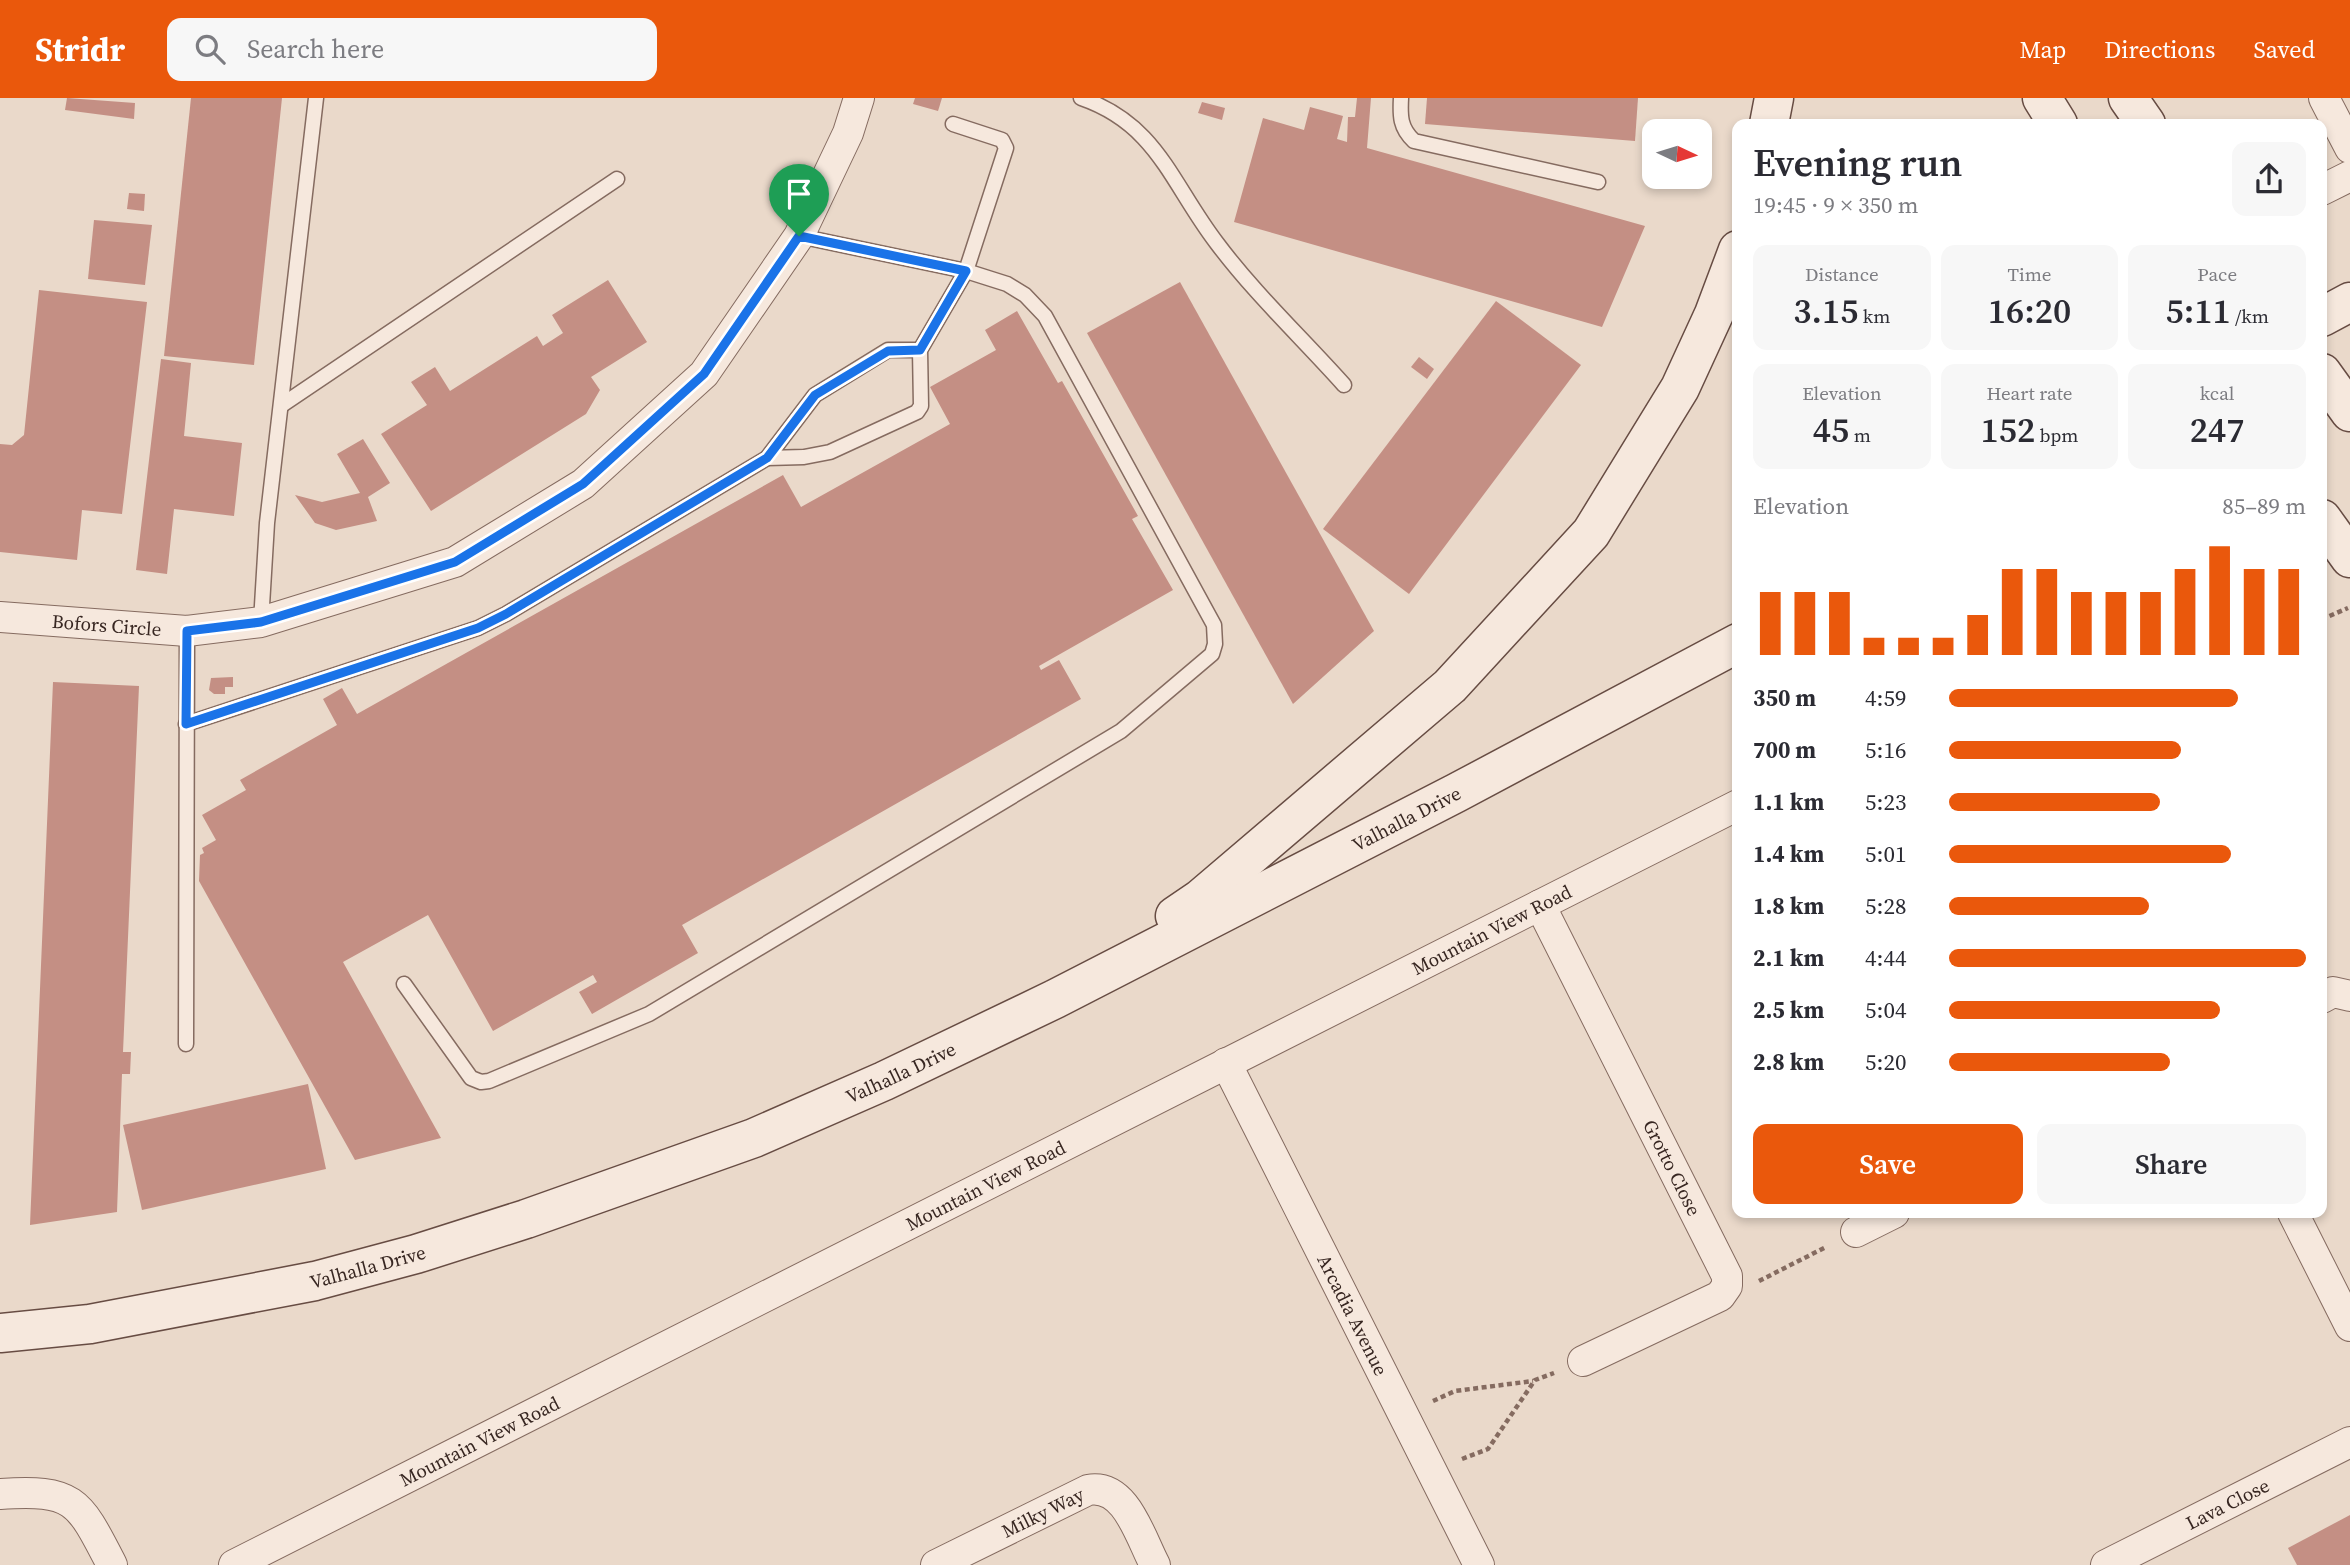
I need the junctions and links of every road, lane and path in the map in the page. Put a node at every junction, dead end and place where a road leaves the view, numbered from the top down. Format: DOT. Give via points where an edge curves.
graph roads {
  1 [pos="316,98"];
  2 [pos="859,98"];
  3 [pos="1081,98"];
  4 [pos="1401,98"];
  5 [pos="1774,98"];
  6 [pos="2042,98"];
  7 [pos="2128,98"];
  8 [pos="2325,98"];
  9 [pos="1770,119"];
  10 [pos="2055,119"];
  11 [pos="2143,119"];
  12 [pos="953,124"];
  13 [pos="2350,148"];
  14 [pos="2350,176"];
  15 [pos="617,179"];
  16 [pos="1598,182"];
  17 [pos="2327,188"];
  18 [pos="799,236"];
  19 [pos="1732,266"];
  20 [pos="966,271"];
  21 [pos="2350,302"];
  22 [pos="2327,314"];
  23 [pos="920,350"];
  24 [pos="2327,380"];
  25 [pos="1344,385"];
  26 [pos="282,404"];
  27 [pos="2350,412"];
  28 [pos="767,458"];
  29 [pos="2327,527"];
  30 [pos="2350,558"];
  31 [pos="2347,608"];
  32 [pos="0,617"];
  33 [pos="2327,617"];
  34 [pos="261,622"];
  35 [pos="187,631"];
  36 [pos="1732,646"];
  37 [pos="186,724"];
  38 [pos="1732,808"];
  39 [pos="1540,905"];
  40 [pos="404,984"];
  41 [pos="2327,995"];
  42 [pos="2350,996"];
  43 [pos="1055,999"];
  44 [pos="186,1044"];
  45 [pos="1226,1063"];
  46 [pos="1884,1218"];
  47 [pos="2296,1218"];
  48 [pos="1856,1232"];
  49 [pos="1757,1282"];
  50 [pos="2350,1326"];
  51 [pos="0,1333"];
  52 [pos="1583,1361"];
  53 [pos="1535,1380"];
  54 [pos="1429,1402"];
  55 [pos="2350,1442"];
  56 [pos="1456,1461"];
  57 [pos="0,1494"];
  58 [pos="111,1565"];
  59 [pos="234,1565"];
  60 [pos="936,1565"];
  61 [pos="1155,1565"];
  62 [pos="1479,1565"];
  63 [pos="2106,1565"];
  1 -- 26 [label="lane"];
  2 -- 18 [label="street, Bofors Circle" via="848,133"];
  3 -- 25 [label="lane" via="1110,108 1149,142 1216,243"];
  4 -- 16 [label="lane" via="1400,120 1414,141"];
  5 -- 9 [label="main road"];
  6 -- 10 [label="main road"];
  7 -- 11 [label="main road"];
  8 -- 13 [label="street"];
  12 -- 20 [label="lane" via="1005,143"];
  14 -- 17 [label="street"];
  15 -- 26 [label="lane"];
  18 -- 20 [label="lane"];
  18 -- 34 [label="street, Bofors Circle" via="704,374 583,484 455,562"];
  19 -- 43 [label="main road" via="1680,388 1632,470 1591,533 1526,607 1450,686 1200,899"];
  20 -- 23 [label="lane"];
  20 -- 40 [label="lane" via="1007,284 1045,316 1214,625 1212,654 1121,732 649,1014 489,1082 471,1077"];
  21 -- 22 [label="main road"];
  23 -- 28 [label="lane" via="888,351 815,395"];
  23 -- 28 [label="lane" via="921,406 917,412 830,452"];
  24 -- 27 [label="main road"];
  26 -- 34 [label="lane" via="267,523"];
  28 -- 37 [label="lane" via="478,628"];
  29 -- 30 [label="main road"];
  31 -- 33 [label="path"];
  32 -- 35 [label="street, Bofors Circle"];
  34 -- 35 [label="street, Bofors Circle"];
  35 -- 37 [label="lane"];
  36 -- 43 [label="main road, Valhalla Drive"];
  37 -- 44 [label="lane"];
  38 -- 39 [label="street, Mountain View Road"];
  39 -- 45 [label="street, Mountain View Road"];
  39 -- 52 [label="street, Grotto Close" via="1727,1276 1720,1296"];
  41 -- 42 [label="street"];
  43 -- 51 [label="main road, Valhalla Drive" via="754,1138 631,1184 416,1254 212,1304"];
  45 -- 59 [label="street, Mountain View Road"];
  45 -- 62 [label="street, Arcadia Avenue"];
  46 -- 48 [label="street"];
  47 -- 50 [label="street"];
  48 -- 49 [label="path"];
  52 -- 53 [label="path"];
  53 -- 54 [label="path" via="1455,1391"];
  53 -- 56 [label="path" via="1488,1449"];
  55 -- 63 [label="street, Lava Close"];
  57 -- 58 [label="street" via="38,1491 68,1499 91,1524"];
  60 -- 61 [label="street, Milky Way" via="1097,1488 1120,1499"];
}
